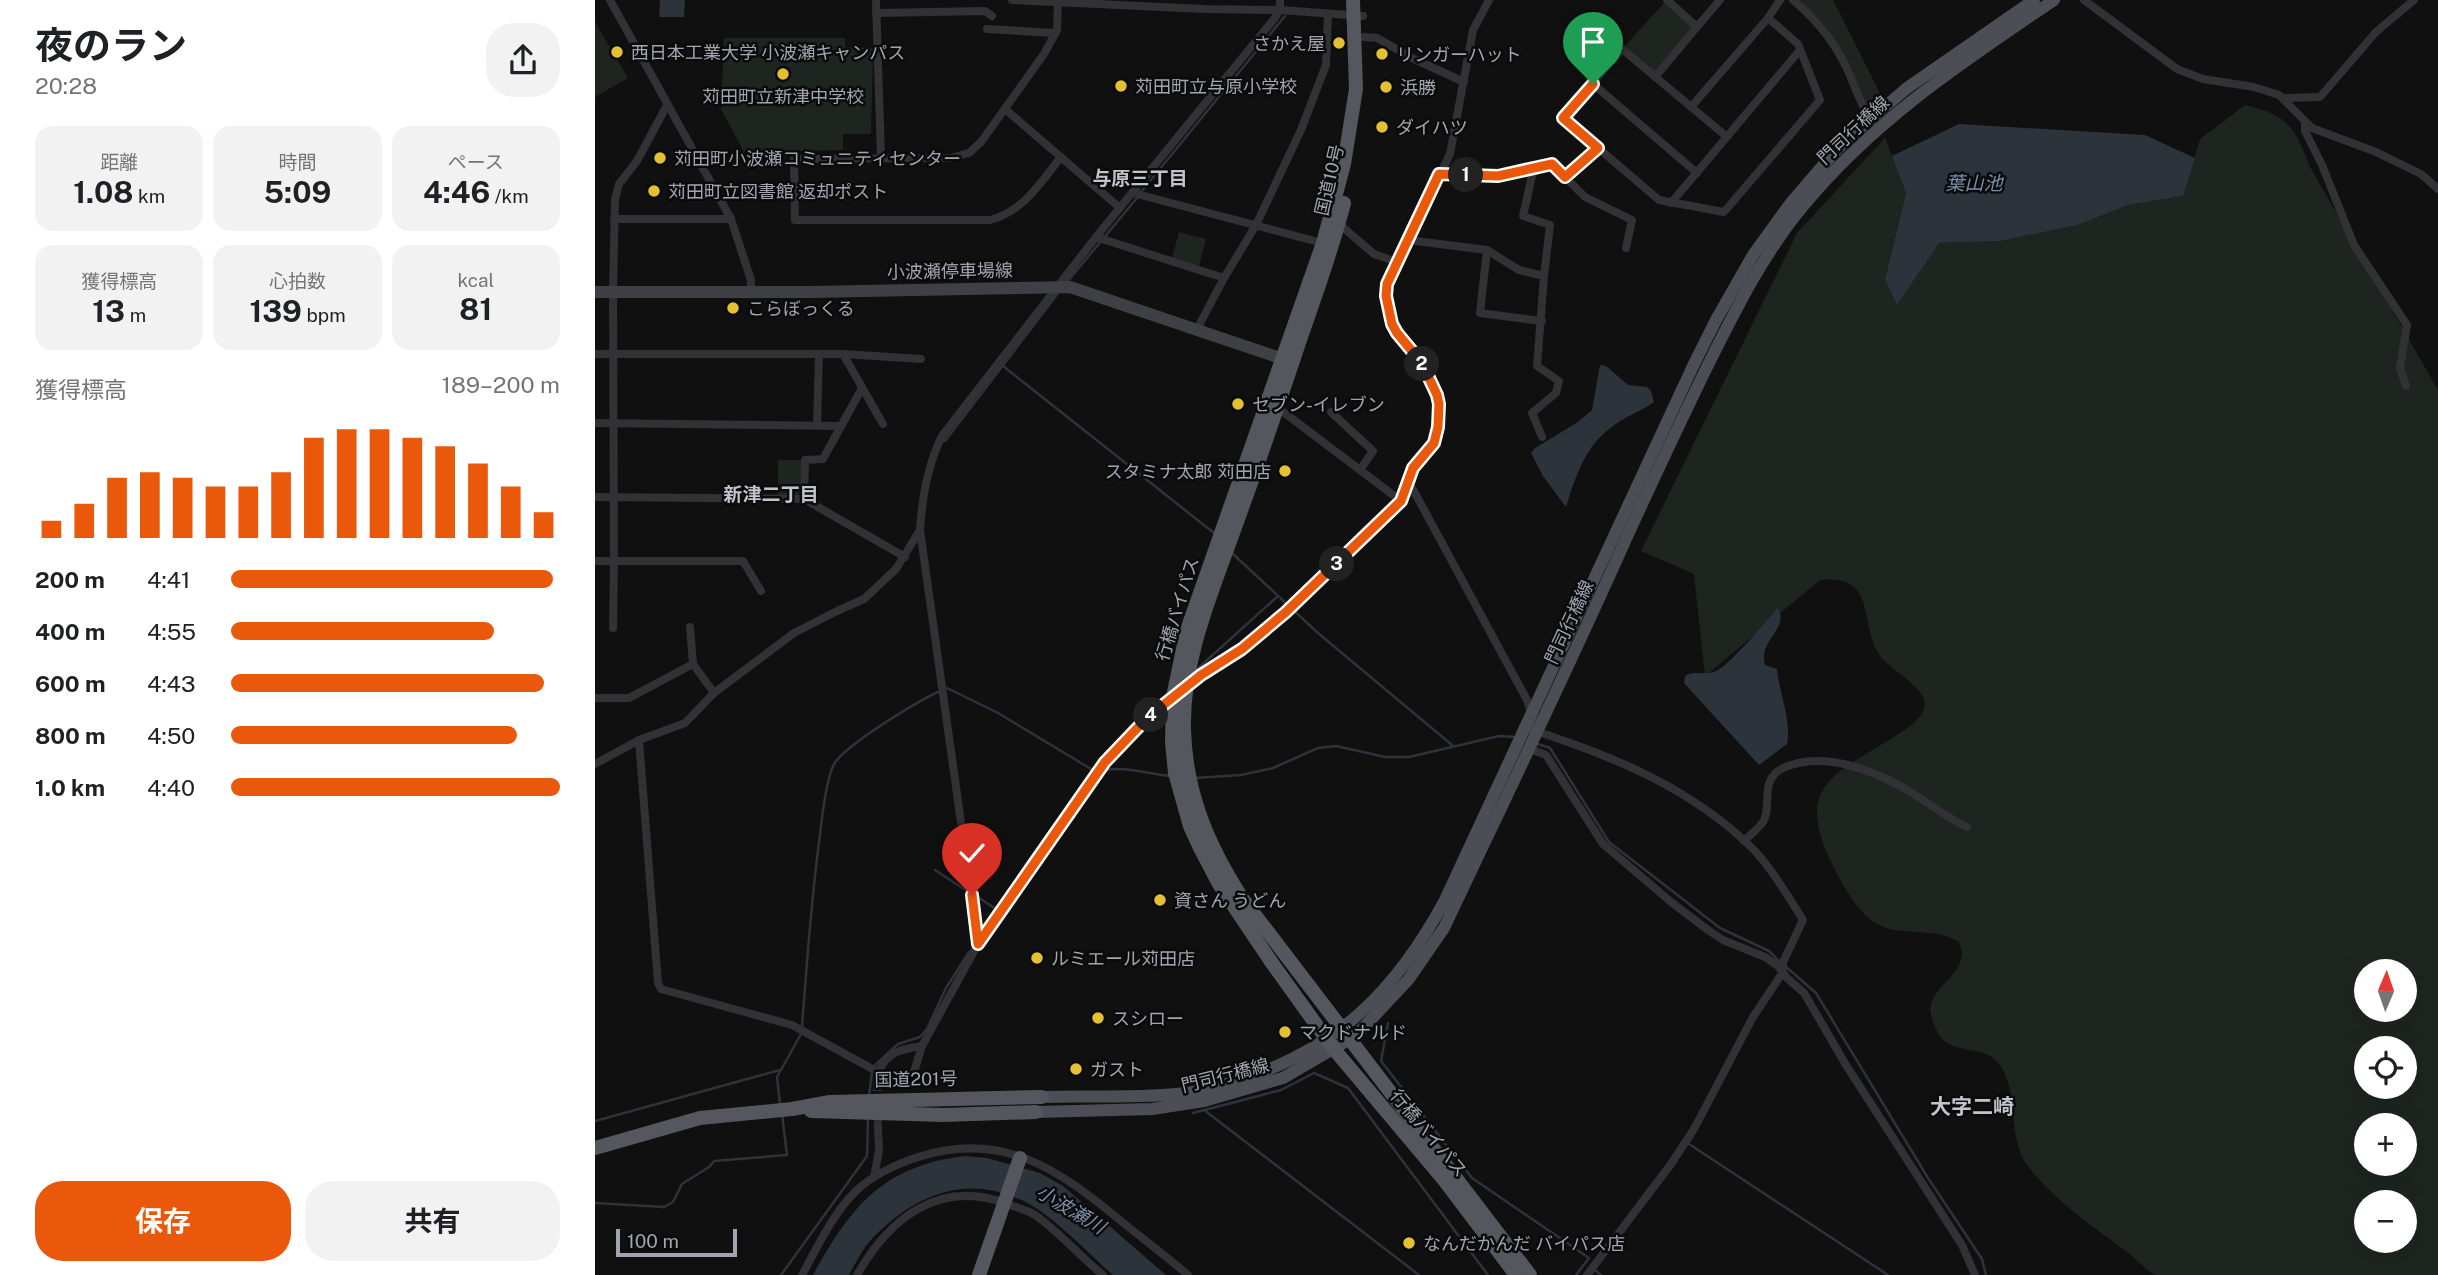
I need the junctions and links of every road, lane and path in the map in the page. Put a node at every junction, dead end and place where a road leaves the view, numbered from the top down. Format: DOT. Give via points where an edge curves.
graph roads {
  1 [pos="611,0"];
  2 [pos="876,0"];
  3 [pos="1012,0"];
  4 [pos="1280,0"];
  5 [pos="1353,0"];
  6 [pos="1361,0"];
  7 [pos="1489,0"];
  8 [pos="1667,0"];
  9 [pos="1720,0"];
  10 [pos="1780,0"];
  11 [pos="1793,0"];
  12 [pos="2033,0"];
  13 [pos="2054,0"];
  14 [pos="2084,0"];
  15 [pos="2414,0"];
  16 [pos="1058,1"];
  17 [pos="1204,5"];
  18 [pos="1280,10"];
  19 [pos="876,13"];
  20 [pos="1328,14"];
  21 [pos="992,16"];
  22 [pos="1359,16"];
  23 [pos="1768,18"];
  24 [pos="1697,27"];
  25 [pos="987,29"];
  26 [pos="1055,33"];
  27 [pos="1364,37"];
  28 [pos="1800,50"];
  29 [pos="1655,77"];
  30 [pos="1464,82"];
  31 [pos="1593,84"];
  32 [pos="2284,98"];
  33 [pos="667,105"];
  34 [pos="1691,107"];
  35 [pos="1005,109"];
  36 [pos="2305,123"];
  37 [pos="1873,124"];
  38 [pos="1727,137"];
  39 [pos="1598,148"];
  40 [pos="1061,157"];
  41 [pos="881,158"];
  42 [pos="1534,167"];
  43 [pos="1697,173"];
  44 [pos="1439,174"];
  45 [pos="1565,177"];
  46 [pos="2438,189"];
  47 [pos="1133,193"];
  48 [pos="1671,203"];
  49 [pos="1120,208"];
  50 [pos="1336,218"];
  51 [pos="614,219"];
  52 [pos="731,219"];
  53 [pos="1256,225"];
  54 [pos="1096,237"];
  55 [pos="1408,240"];
  56 [pos="1327,244"];
  57 [pos="1626,248"];
  58 [pos="1487,250"];
  59 [pos="1397,262"];
  60 [pos="1543,276"];
  61 [pos="1224,278"];
  62 [pos="1057,287"];
  63 [pos="595,292"];
  64 [pos="613,292"];
  65 [pos="751,292"];
  66 [pos="1542,321"];
  67 [pos="1196,331"];
  68 [pos="595,354"];
  69 [pos="613,354"];
  70 [pos="819,354"];
  71 [pos="843,354"];
  72 [pos="921,359"];
  73 [pos="1287,361"];
  74 [pos="2406,386"];
  75 [pos="862,388"];
  76 [pos="1278,408"];
  77 [pos="1331,412"];
  78 [pos="595,423"];
  79 [pos="613,423"];
  80 [pos="883,424"];
  81 [pos="817,425"];
  82 [pos="840,426"];
  83 [pos="1542,437"];
  84 [pos="1360,470"];
  85 [pos="1409,482"];
  86 [pos="595,497"];
  87 [pos="614,497"];
  88 [pos="804,499"];
  89 [pos="1401,501"];
  90 [pos="920,530"];
  91 [pos="905,557"];
  92 [pos="595,561"];
  93 [pos="614,561"];
  94 [pos="761,591"];
  95 [pos="689,627"];
  96 [pos="613,628"];
  97 [pos="693,664"];
  98 [pos="1186,687"];
  99 [pos="714,693"];
  100 [pos="1173,696"];
  101 [pos="595,698"];
  102 [pos="1531,715"];
  103 [pos="1532,730"];
  104 [pos="639,740"];
  105 [pos="1522,748"];
  106 [pos="595,764"];
  107 [pos="1967,827"];
  108 [pos="1744,841"];
  109 [pos="978,944"];
  110 [pos="1783,972"];
  111 [pos="1346,1034"];
  112 [pos="1330,1044"];
  113 [pos="922,1046"];
  114 [pos="878,1072"];
  115 [pos="915,1072"];
  116 [pos="877,1083"];
  117 [pos="1042,1097"];
  118 [pos="792,1110"];
  119 [pos="1036,1112"];
  120 [pos="878,1127"];
  121 [pos="595,1148"];
  122 [pos="1020,1158"];
  123 [pos="874,1177"];
  124 [pos="1004,1201"];
  125 [pos="1092,1266"];
  126 [pos="802,1275"];
  127 [pos="857,1275"];
  128 [pos="979,1275"];
  129 [pos="1087,1275"];
  130 [pos="1103,1275"];
  131 [pos="1188,1275"];
  132 [pos="1516,1275"];
  133 [pos="1530,1275"];
  134 [pos="1587,1275"];
  135 [pos="1975,1275"];
  1 -- 33 [label="street"];
  2 -- 19 [label="street"];
  3 -- 16 [label="street"];
  4 -- 18 [label="street"];
  5 -- 22 [label="highway, 国道10号"];
  6 -- 22 [label="highway, 国道10号"];
  7 -- 30 [label="street" via="1473,30"];
  8 -- 24 [label="street"];
  9 -- 24 [label="street"];
  10 -- 23 [label="street"];
  11 -- 37 [label="street" via="1825,33"];
  12 -- 37 [label="main road, 門司行橋線" via="1907,88"];
  13 -- 37 [label="main road, 門司行橋線"];
  14 -- 32 [label="street" via="2189,76 2253,87"];
  15 -- 32 [label="street" via="2376,32 2321,97"];
  16 -- 17 [label="street"];
  16 -- 26 [label="street"];
  17 -- 18 [label="street"];
  18 -- 20 [label="street"];
  18 -- 47 [label="street"];
  19 -- 21 [label="street" via="985,11"];
  19 -- 41 [label="street"];
  20 -- 22 [label="street"];
  20 -- 53 [label="street" via="1326,65"];
  22 -- 27 [label="highway, 国道10号"];
  22 -- 50 [label="highway, 国道10号" via="1356,89"];
  23 -- 28 [label="street"];
  23 -- 34 [label="street"];
  24 -- 29 [label="street"];
  25 -- 26 [label="street"];
  26 -- 35 [label="street"];
  27 -- 30 [label="street" via="1377,38"];
  27 -- 50 [label="highway, 国道10号" via="1357,148"];
  28 -- 38 [label="street"];
  28 -- 48 [label="street" via="1820,100 1724,212"];
  29 -- 31 [label="street" via="1622,49"];
  29 -- 34 [label="street"];
  30 -- 44 [label="street" via="1450,154"];
  31 -- 39 [label="street" via="1563,118"];
  31 -- 43 [label="street"];
  32 -- 36 [label="street"];
  33 -- 51 [label="street" via="637,162 619,184"];
  33 -- 52 [label="street"];
  34 -- 38 [label="street"];
  35 -- 40 [label="street"];
  35 -- 41 [label="street" via="969,153 950,158"];
  36 -- 46 [label="street" via="2421,174"];
  36 -- 74 [label="street" via="2354,245 2407,325 2400,368"];
  37 -- 102 [label="main road, 門司行橋線" via="1845,141 1753,255 1716,320"];
  37 -- 103 [label="main road, 門司行橋線" via="1802,206 1748,285"];
  38 -- 43 [label="street"];
  39 -- 45 [label="street"];
  39 -- 48 [label="street" via="1659,200"];
  40 -- 41 [label="street" via="1023,204 990,220 795,220 794,159"];
  40 -- 49 [label="street"];
  42 -- 44 [label="street" via="1498,176"];
  42 -- 45 [label="street" via="1552,164"];
  42 -- 60 [label="street" via="1523,216 1550,225"];
  43 -- 48 [label="street"];
  44 -- 55 [label="street"];
  45 -- 57 [label="street" via="1585,197 1632,220"];
  47 -- 49 [label="street"];
  47 -- 53 [label="street"];
  49 -- 54 [label="street"];
  50 -- 56 [label="highway, 国道10号"];
  50 -- 59 [label="street" via="1374,254"];
  51 -- 52 [label="street"];
  51 -- 64 [label="street"];
  52 -- 65 [label="street"];
  53 -- 56 [label="street"];
  53 -- 61 [label="street"];
  54 -- 61 [label="street"];
  54 -- 62 [label="street"];
  55 -- 58 [label="street"];
  55 -- 59 [label="street"];
  56 -- 73 [label="highway, 国道10号"];
  58 -- 60 [label="street" via="1519,270"];
  58 -- 66 [label="street" via="1480,313"];
  59 -- 85 [label="street" via="1386,296 1392,324 1422,363 1439,404 1434,443 1413,468"];
  60 -- 66 [label="street"];
  61 -- 67 [label="street"];
  62 -- 65 [label="main road, 小波瀬停車場線"];
  62 -- 67 [label="main road, 小波瀬停車場線" via="1082,290"];
  62 -- 90 [label="street" via="942,436 934,453"];
  63 -- 64 [label="main road, 小波瀬停車場線"];
  64 -- 65 [label="main road, 小波瀬停車場線"];
  64 -- 69 [label="street"];
  66 -- 83 [label="street" via="1537,366 1559,381 1556,393 1532,413"];
  67 -- 73 [label="main road, 小波瀬停車場線"];
  68 -- 69 [label="street"];
  69 -- 70 [label="street"];
  69 -- 79 [label="street"];
  70 -- 71 [label="street"];
  70 -- 81 [label="street"];
  71 -- 72 [label="street"];
  71 -- 75 [label="street"];
  73 -- 76 [label="highway, 行橋バイパス"];
  73 -- 100 [label="highway, 行橋バイパス" via="1187,630"];
  75 -- 80 [label="street"];
  75 -- 82 [label="street"];
  76 -- 84 [label="street"];
  76 -- 98 [label="highway, 行橋バイパス" via="1197,634"];
  77 -- 84 [label="street" via="1373,451"];
  78 -- 79 [label="street"];
  79 -- 81 [label="street"];
  79 -- 87 [label="street"];
  81 -- 82 [label="street"];
  82 -- 88 [label="street" via="823,458 805,460"];
  84 -- 89 [label="street"];
  85 -- 89 [label="street"];
  85 -- 102 [label="street"];
  86 -- 87 [label="street"];
  87 -- 88 [label="street"];
  87 -- 93 [label="street"];
  88 -- 91 [label="street"];
  89 -- 98 [label="street" via="1286,612"];
  90 -- 91 [label="street"];
  90 -- 109 [label="street"];
  91 -- 99 [label="street" via="863,600 795,633"];
  92 -- 93 [label="street"];
  93 -- 94 [label="street" via="743,561"];
  93 -- 96 [label="street"];
  95 -- 97 [label="street"];
  97 -- 99 [label="street"];
  97 -- 101 [label="street" via="629,698"];
  98 -- 100 [label="street"];
  98 -- 111 [label="highway, 行橋バイパス" via="1185,743 1200,820 1242,898"];
  99 -- 104 [label="street" via="685,723"];
  100 -- 109 [label="street" via="1105,762"];
  100 -- 112 [label="highway, 行橋バイパス" via="1175,773 1190,826 1219,884"];
  102 -- 103 [label="main road, 門司行橋線"];
  103 -- 105 [label="main road, 門司行橋線"];
  103 -- 108 [label="street" via="1575,743 1665,785 1701,806"];
  104 -- 106 [label="street"];
  104 -- 114 [label="street" via="661,989 792,1025"];
  105 -- 110 [label="street" via="1546,755 1603,844 1617,857 1708,930 1765,957"];
  105 -- 111 [label="main road, 門司行橋線" via="1427,934"];
  107 -- 108 [label="street" via="1886,779 1835,762 1804,761 1773,775 1762,823"];
  108 -- 110 [label="street" via="1803,920 1783,962"];
  109 -- 113 [label="street"];
  110 -- 134 [label="street" via="1753,1017 1687,1139"];
  110 -- 135 [label="street" via="1813,1006 1962,1244"];
  111 -- 112 [label="main road, 門司行橋線"];
  111 -- 133 [label="highway, 行橋バイパス"];
  112 -- 117 [label="main road, 門司行橋線" via="1264,1072 1189,1093"];
  112 -- 119 [label="main road, 門司行橋線" via="1283,1078 1204,1101 1152,1109"];
  112 -- 132 [label="highway, 行橋バイパス"];
  113 -- 114 [label="street" via="901,1048"];
  113 -- 115 [label="street"];
  114 -- 116 [label="street"];
  117 -- 118 [label="highway, 国道201号" via="861,1100"];
  118 -- 119 [label="highway, 国道201号" via="943,1115"];
  118 -- 121 [label="highway, 国道201号" via="700,1118"];
  120 -- 123 [label="street"];
  122 -- 124 [label="highway"];
  123 -- 126 [label="street" via="837,1215"];
  123 -- 131 [label="street" via="907,1161 959,1147 1021,1155 1066,1177"];
  124 -- 125 [label="street" via="1033,1213"];
  124 -- 127 [label="street" via="975,1195 923,1205 879,1241"];
  124 -- 128 [label="highway"];
  125 -- 129 [label="street"];
  125 -- 130 [label="street"];
}
